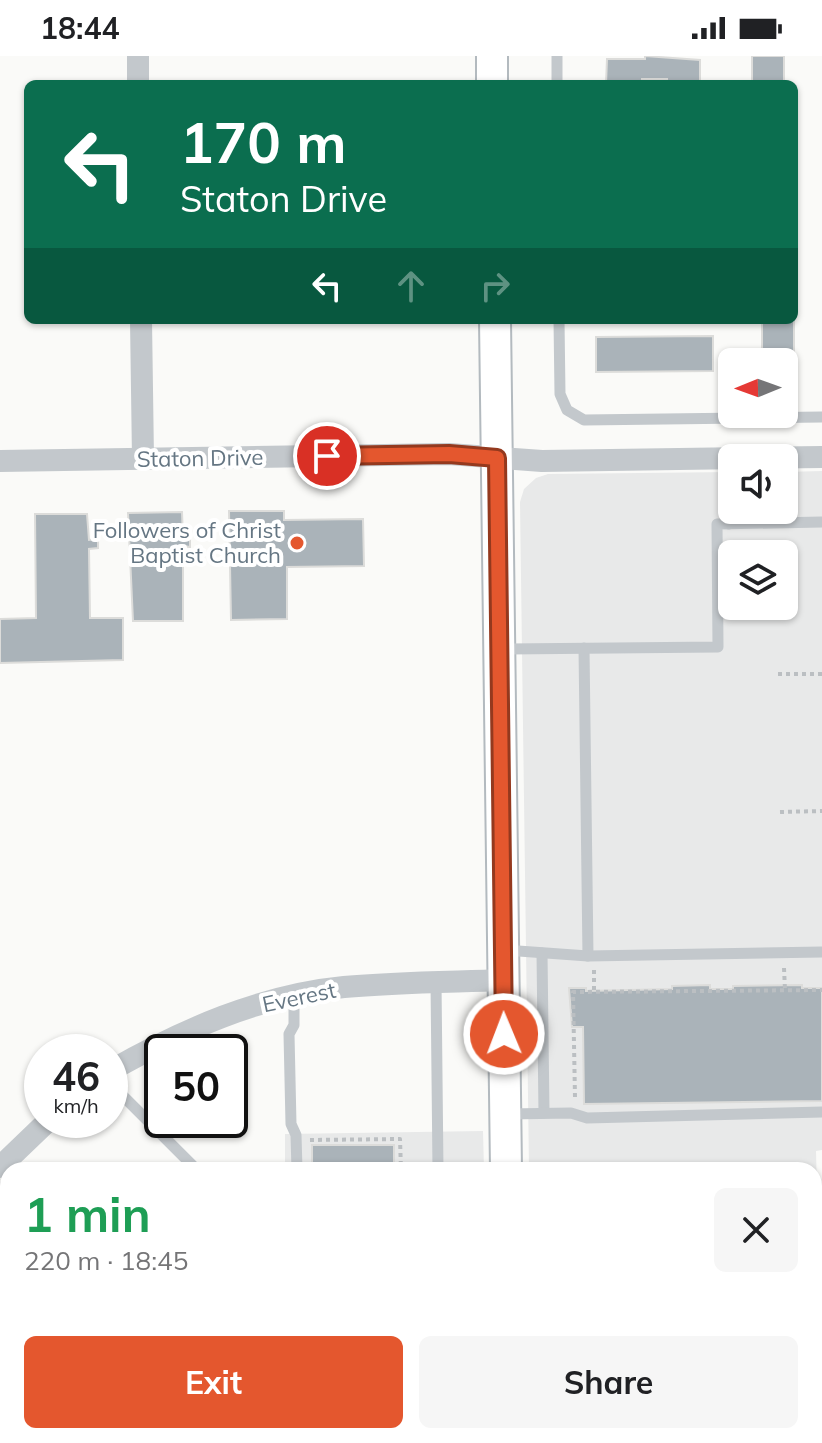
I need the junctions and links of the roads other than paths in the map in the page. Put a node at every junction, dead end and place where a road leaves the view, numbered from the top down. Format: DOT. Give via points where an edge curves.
graph roads {
  1 [pos="138,56"];
  2 [pos="492,56"];
  3 [pos="557,56"];
  4 [pos="138,80"];
  5 [pos="492,80"];
  6 [pos="557,80"];
  7 [pos="141,324"];
  8 [pos="495,324"];
  9 [pos="559,324"];
  10 [pos="822,417"];
  11 [pos="798,457"];
  12 [pos="822,457"];
  13 [pos="497,458"];
  14 [pos="718,458"];
  15 [pos="143,459"];
  16 [pos="0,461"];
  17 [pos="822,522"];
  18 [pos="798,523"];
  19 [pos="718,524"];
  20 [pos="584,648"];
  21 [pos="499,649"];
  22 [pos="504,950"];
  23 [pos="822,952"];
  24 [pos="542,953"];
  25 [pos="588,956"];
  26 [pos="503,980"];
  27 [pos="436,982"];
  28 [pos="294,996"];
  29 [pos="128,1060"];
  30 [pos="128,1101"];
  31 [pos="822,1112"];
  32 [pos="544,1113"];
  33 [pos="505,1114"];
  34 [pos="30,1138"];
  35 [pos="5,1162"];
  36 [pos="189,1162"];
  37 [pos="297,1162"];
  38 [pos="438,1162"];
  39 [pos="506,1162"];
  1 -- 4 [label="street"];
  2 -- 5 [label="main road"];
  3 -- 6 [label="lane"];
  7 -- 15 [label="street"];
  8 -- 13 [label="main road"];
  9 -- 10 [label="lane" via="560,394 567,410 584,420"];
  11 -- 12 [label="street, Staton Drive"];
  13 -- 14 [label="street, Staton Drive"];
  13 -- 15 [label="street, Staton Drive" via="449,454"];
  13 -- 21 [label="main road"];
  15 -- 16 [label="street, Staton Drive"];
  17 -- 18 [label="lane"];
  19 -- 20 [label="lane" via="718,647"];
  20 -- 21 [label="lane"];
  20 -- 25 [label="lane"];
  21 -- 22 [label="main road"];
  22 -- 24 [label="lane"];
  22 -- 26 [label="main road"];
  23 -- 25 [label="lane"];
  24 -- 25 [label="lane"];
  24 -- 32 [label="lane"];
  26 -- 27 [label="street, Everest"];
  26 -- 33 [label="main road"];
  27 -- 28 [label="street, Everest" via="343,987"];
  27 -- 38 [label="lane"];
  28 -- 29 [label="street, Everest" via="163,1040"];
  28 -- 37 [label="lane" via="289,1034"];
  30 -- 36 [label="lane"];
  31 -- 32 [label="lane" via="587,1118"];
  32 -- 33 [label="lane"];
  33 -- 39 [label="main road"];
  34 -- 35 [label="street"];
}
